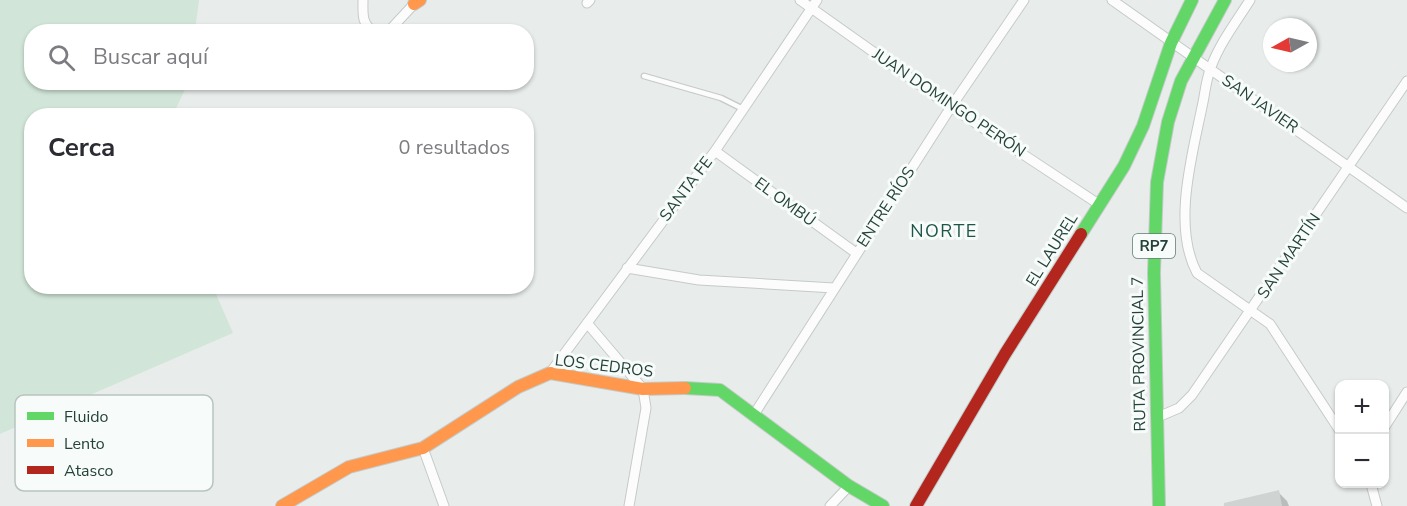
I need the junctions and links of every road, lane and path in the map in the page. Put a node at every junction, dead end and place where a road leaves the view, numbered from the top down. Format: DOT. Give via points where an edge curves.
graph roads {
  1 [pos="363,0"];
  2 [pos="800,0"];
  3 [pos="1024,0"];
  4 [pos="1112,0"];
  5 [pos="1192,0"];
  6 [pos="1225,0"];
  7 [pos="1250,0"];
  8 [pos="417,2"];
  9 [pos="814,4"];
  10 [pos="366,24"];
  11 [pos="396,24"];
  12 [pos="1171,43"];
  13 [pos="1191,57"];
  14 [pos="1210,69"];
  15 [pos="644,76"];
  16 [pos="1407,81"];
  17 [pos="951,107"];
  18 [pos="743,109"];
  19 [pos="715,151"];
  20 [pos="1349,166"];
  21 [pos="1100,205"];
  22 [pos="1407,207"];
  23 [pos="856,253"];
  24 [pos="627,268"];
  25 [pos="834,288"];
  26 [pos="1252,310"];
  27 [pos="587,323"];
  28 [pos="550,373"];
  29 [pos="643,390"];
  30 [pos="1407,393"];
  31 [pos="753,416"];
  32 [pos="1158,417"];
  33 [pos="1389,420"];
  34 [pos="1335,423"];
  35 [pos="423,448"];
  36 [pos="849,486"];
  37 [pos="1372,488"];
  38 [pos="282,506"];
  39 [pos="444,506"];
  40 [pos="629,506"];
  41 [pos="830,506"];
  42 [pos="883,506"];
  43 [pos="916,506"];
  44 [pos="1159,506"];
  45 [pos="1377,506"];
  1 -- 10 [label="street"];
  2 -- 9 [label="street, JUAN DOMINGO PERÓN"];
  3 -- 17 [label="street, ENTRE RÍOS"];
  4 -- 12 [label="street, SAN JAVIER"];
  5 -- 12 [label="street, EL LAUREL"];
  6 -- 13 [label="street, RUTA PROVINCIAL 7 / RP7"];
  7 -- 14 [label="street" via="1222,42"];
  8 -- 11 [label="street"];
  9 -- 17 [label="street, JUAN DOMINGO PERÓN"];
  9 -- 18 [label="street, SANTA FE"];
  12 -- 13 [label="street, SAN JAVIER"];
  12 -- 21 [label="street, EL LAUREL" via="1143,126"];
  13 -- 14 [label="street, SAN JAVIER"];
  13 -- 32 [label="street, RUTA PROVINCIAL 7 / RP7" via="1176,93 1163,145 1155,204"];
  14 -- 20 [label="street, SAN JAVIER"];
  14 -- 26 [label="street" via="1186,187 1185,238 1197,273"];
  15 -- 18 [label="lane" via="721,98"];
  16 -- 20 [label="street, SAN MARTÍN"];
  17 -- 21 [label="street, JUAN DOMINGO PERÓN"];
  17 -- 23 [label="street, ENTRE RÍOS"];
  18 -- 19 [label="street, SANTA FE"];
  19 -- 23 [label="street, EL OMBÚ"];
  19 -- 24 [label="street, SANTA FE"];
  20 -- 22 [label="street, SAN JAVIER"];
  20 -- 26 [label="street, SAN MARTÍN"];
  21 -- 43 [label="street, EL LAUREL" via="1005,354"];
  23 -- 25 [label="street, ENTRE RÍOS"];
  24 -- 25 [label="street" via="699,280"];
  24 -- 27 [label="street, SANTA FE"];
  25 -- 31 [label="street, ENTRE RÍOS"];
  26 -- 32 [label="street, SAN MARTÍN" via="1192,395 1179,408"];
  26 -- 34 [label="street" via="1270,324"];
  27 -- 28 [label="street, SANTA FE"];
  27 -- 29 [label="street"];
  28 -- 29 [label="street, LOS CEDROS"];
  28 -- 35 [label="street, LOS CEDROS" via="518,387"];
  29 -- 31 [label="street, LOS CEDROS" via="720,390"];
  29 -- 40 [label="street" via="646,408"];
  30 -- 33 [label="street"];
  31 -- 36 [label="street, LOS CEDROS"];
  32 -- 44 [label="street, RUTA PROVINCIAL 7 / RP7"];
  35 -- 38 [label="street, LOS CEDROS" via="349,467"];
  35 -- 39 [label="street"];
  36 -- 41 [label="street"];
  36 -- 42 [label="street, LOS CEDROS"];
  37 -- 45 [label="street"];
}
